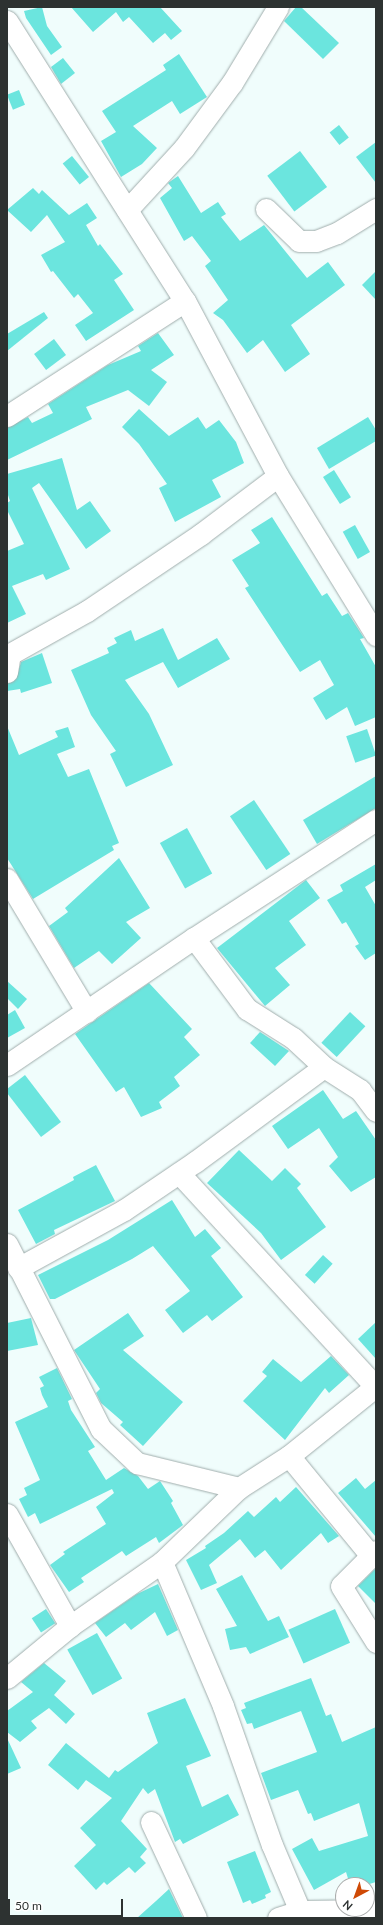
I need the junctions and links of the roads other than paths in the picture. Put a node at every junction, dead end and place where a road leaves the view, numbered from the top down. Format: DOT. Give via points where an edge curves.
graph roads {
  1 [pos="278,7"];
  2 [pos="7,22"];
  3 [pos="266,209"];
  4 [pos="376,209"];
  5 [pos="126,210"];
  6 [pos="185,302"];
  7 [pos="7,416"];
  8 [pos="278,476"];
  9 [pos="376,635"];
  10 [pos="7,672"];
  11 [pos="376,820"];
  12 [pos="7,879"];
  13 [pos="194,938"];
  14 [pos="87,1012"];
  15 [pos="7,1065"];
  16 [pos="324,1067"];
  17 [pos="376,1110"];
  18 [pos="179,1173"];
  19 [pos="7,1244"];
  20 [pos="18,1268"];
  21 [pos="376,1386"];
  22 [pos="289,1456"];
  23 [pos="239,1488"];
  24 [pos="7,1514"];
  25 [pos="374,1553"];
  26 [pos="162,1562"];
  27 [pos="70,1626"];
  28 [pos="376,1642"];
  29 [pos="7,1678"];
  30 [pos="151,1822"];
  31 [pos="376,1910"];
  32 [pos="300,1911"];
  33 [pos="196,1918"];
  34 [pos="278,1918"];
  1 -- 5 [label="street" via="232,83 188,142"];
  2 -- 5 [label="street"];
  3 -- 4 [label="street" via="299,241 316,241 337,234"];
  5 -- 6 [label="street"];
  6 -- 7 [label="street"];
  6 -- 8 [label="street"];
  8 -- 9 [label="street"];
  8 -- 10 [label="street" via="201,534 87,611 10,654"];
  11 -- 13 [label="street"];
  12 -- 14 [label="street"];
  13 -- 14 [label="street"];
  13 -- 16 [label="street" via="247,1009 293,1038"];
  14 -- 15 [label="street"];
  16 -- 17 [label="street" via="360,1090"];
  16 -- 18 [label="street"];
  18 -- 20 [label="street" via="124,1210"];
  18 -- 21 [label="street"];
  19 -- 20 [label="street"];
  20 -- 23 [label="street" via="101,1429 137,1463"];
  21 -- 22 [label="street"];
  22 -- 23 [label="street"];
  22 -- 25 [label="street"];
  23 -- 26 [label="street"];
  24 -- 27 [label="street"];
  25 -- 28 [label="street" via="341,1586"];
  26 -- 27 [label="street"];
  26 -- 32 [label="street" via="223,1706 272,1845"];
  27 -- 29 [label="street"];
  30 -- 33 [label="street"];
  31 -- 32 [label="street"];
  32 -- 34 [label="street"];
}
